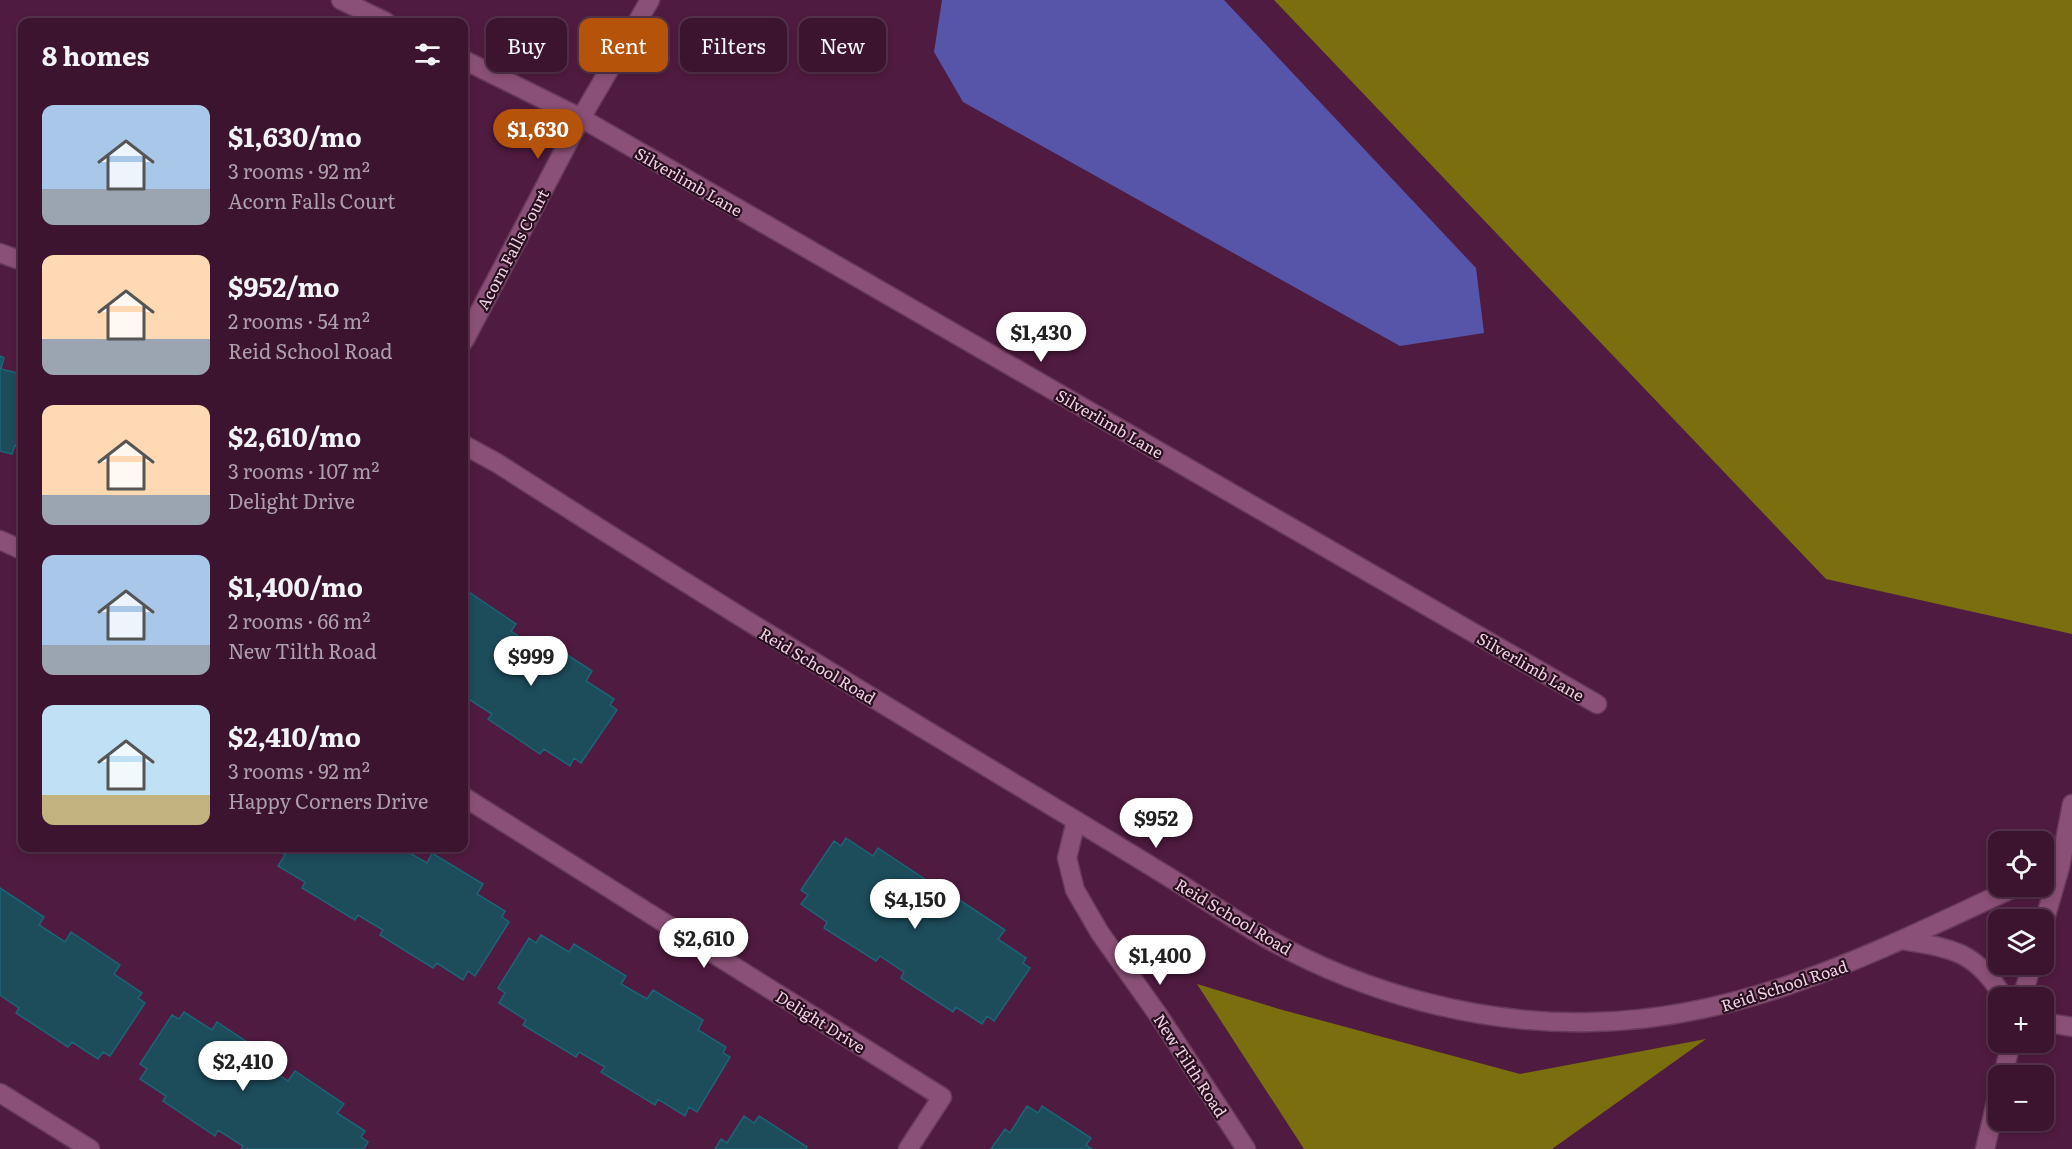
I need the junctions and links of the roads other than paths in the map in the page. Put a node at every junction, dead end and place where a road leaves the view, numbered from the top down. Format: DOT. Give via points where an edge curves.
graph roads {
  1 [pos="341,0"];
  2 [pos="650,0"];
  3 [pos="378,18"];
  4 [pos="468,62"];
  5 [pos="581,118"];
  6 [pos="0,254"];
  7 [pos="18,260"];
  8 [pos="468,333"];
  9 [pos="468,447"];
  10 [pos="0,540"];
  11 [pos="18,547"];
  12 [pos="1597,704"];
  13 [pos="468,800"];
  14 [pos="2072,804"];
  15 [pos="1076,821"];
  16 [pos="2066,864"];
  17 [pos="1994,897"];
  18 [pos="2049,909"];
  19 [pos="1901,940"];
  20 [pos="1996,987"];
  21 [pos="2054,1024"];
  22 [pos="2072,1027"];
  23 [pos="0,1093"];
  24 [pos="1989,1131"];
  25 [pos="90,1149"];
  26 [pos="908,1149"];
  27 [pos="1246,1149"];
  28 [pos="1985,1149"];
  1 -- 3 [label="street"];
  2 -- 5 [label="street, Acorn Falls Court"];
  4 -- 5 [label="street, Silverlimb Lane"];
  5 -- 8 [label="street, Acorn Falls Court"];
  5 -- 12 [label="street, Silverlimb Lane"];
  6 -- 7 [label="street"];
  9 -- 15 [label="street, Reid School Road"];
  10 -- 11 [label="street"];
  13 -- 26 [label="street, Delight Drive" via="942,1097"];
  14 -- 16 [label="street"];
  15 -- 19 [label="street, Reid School Road" via="1266,938 1317,964 1420,1001 1476,1013 1590,1022 1703,1011 1808,979"];
  15 -- 27 [label="street, New Tilth Road" via="1067,858 1075,890"];
  16 -- 18 [label="street"];
  17 -- 19 [label="street, Reid School Road"];
  19 -- 20 [label="street" via="1967,955"];
  21 -- 22 [label="street"];
  23 -- 25 [label="street"];
  24 -- 28 [label="street"];
}
